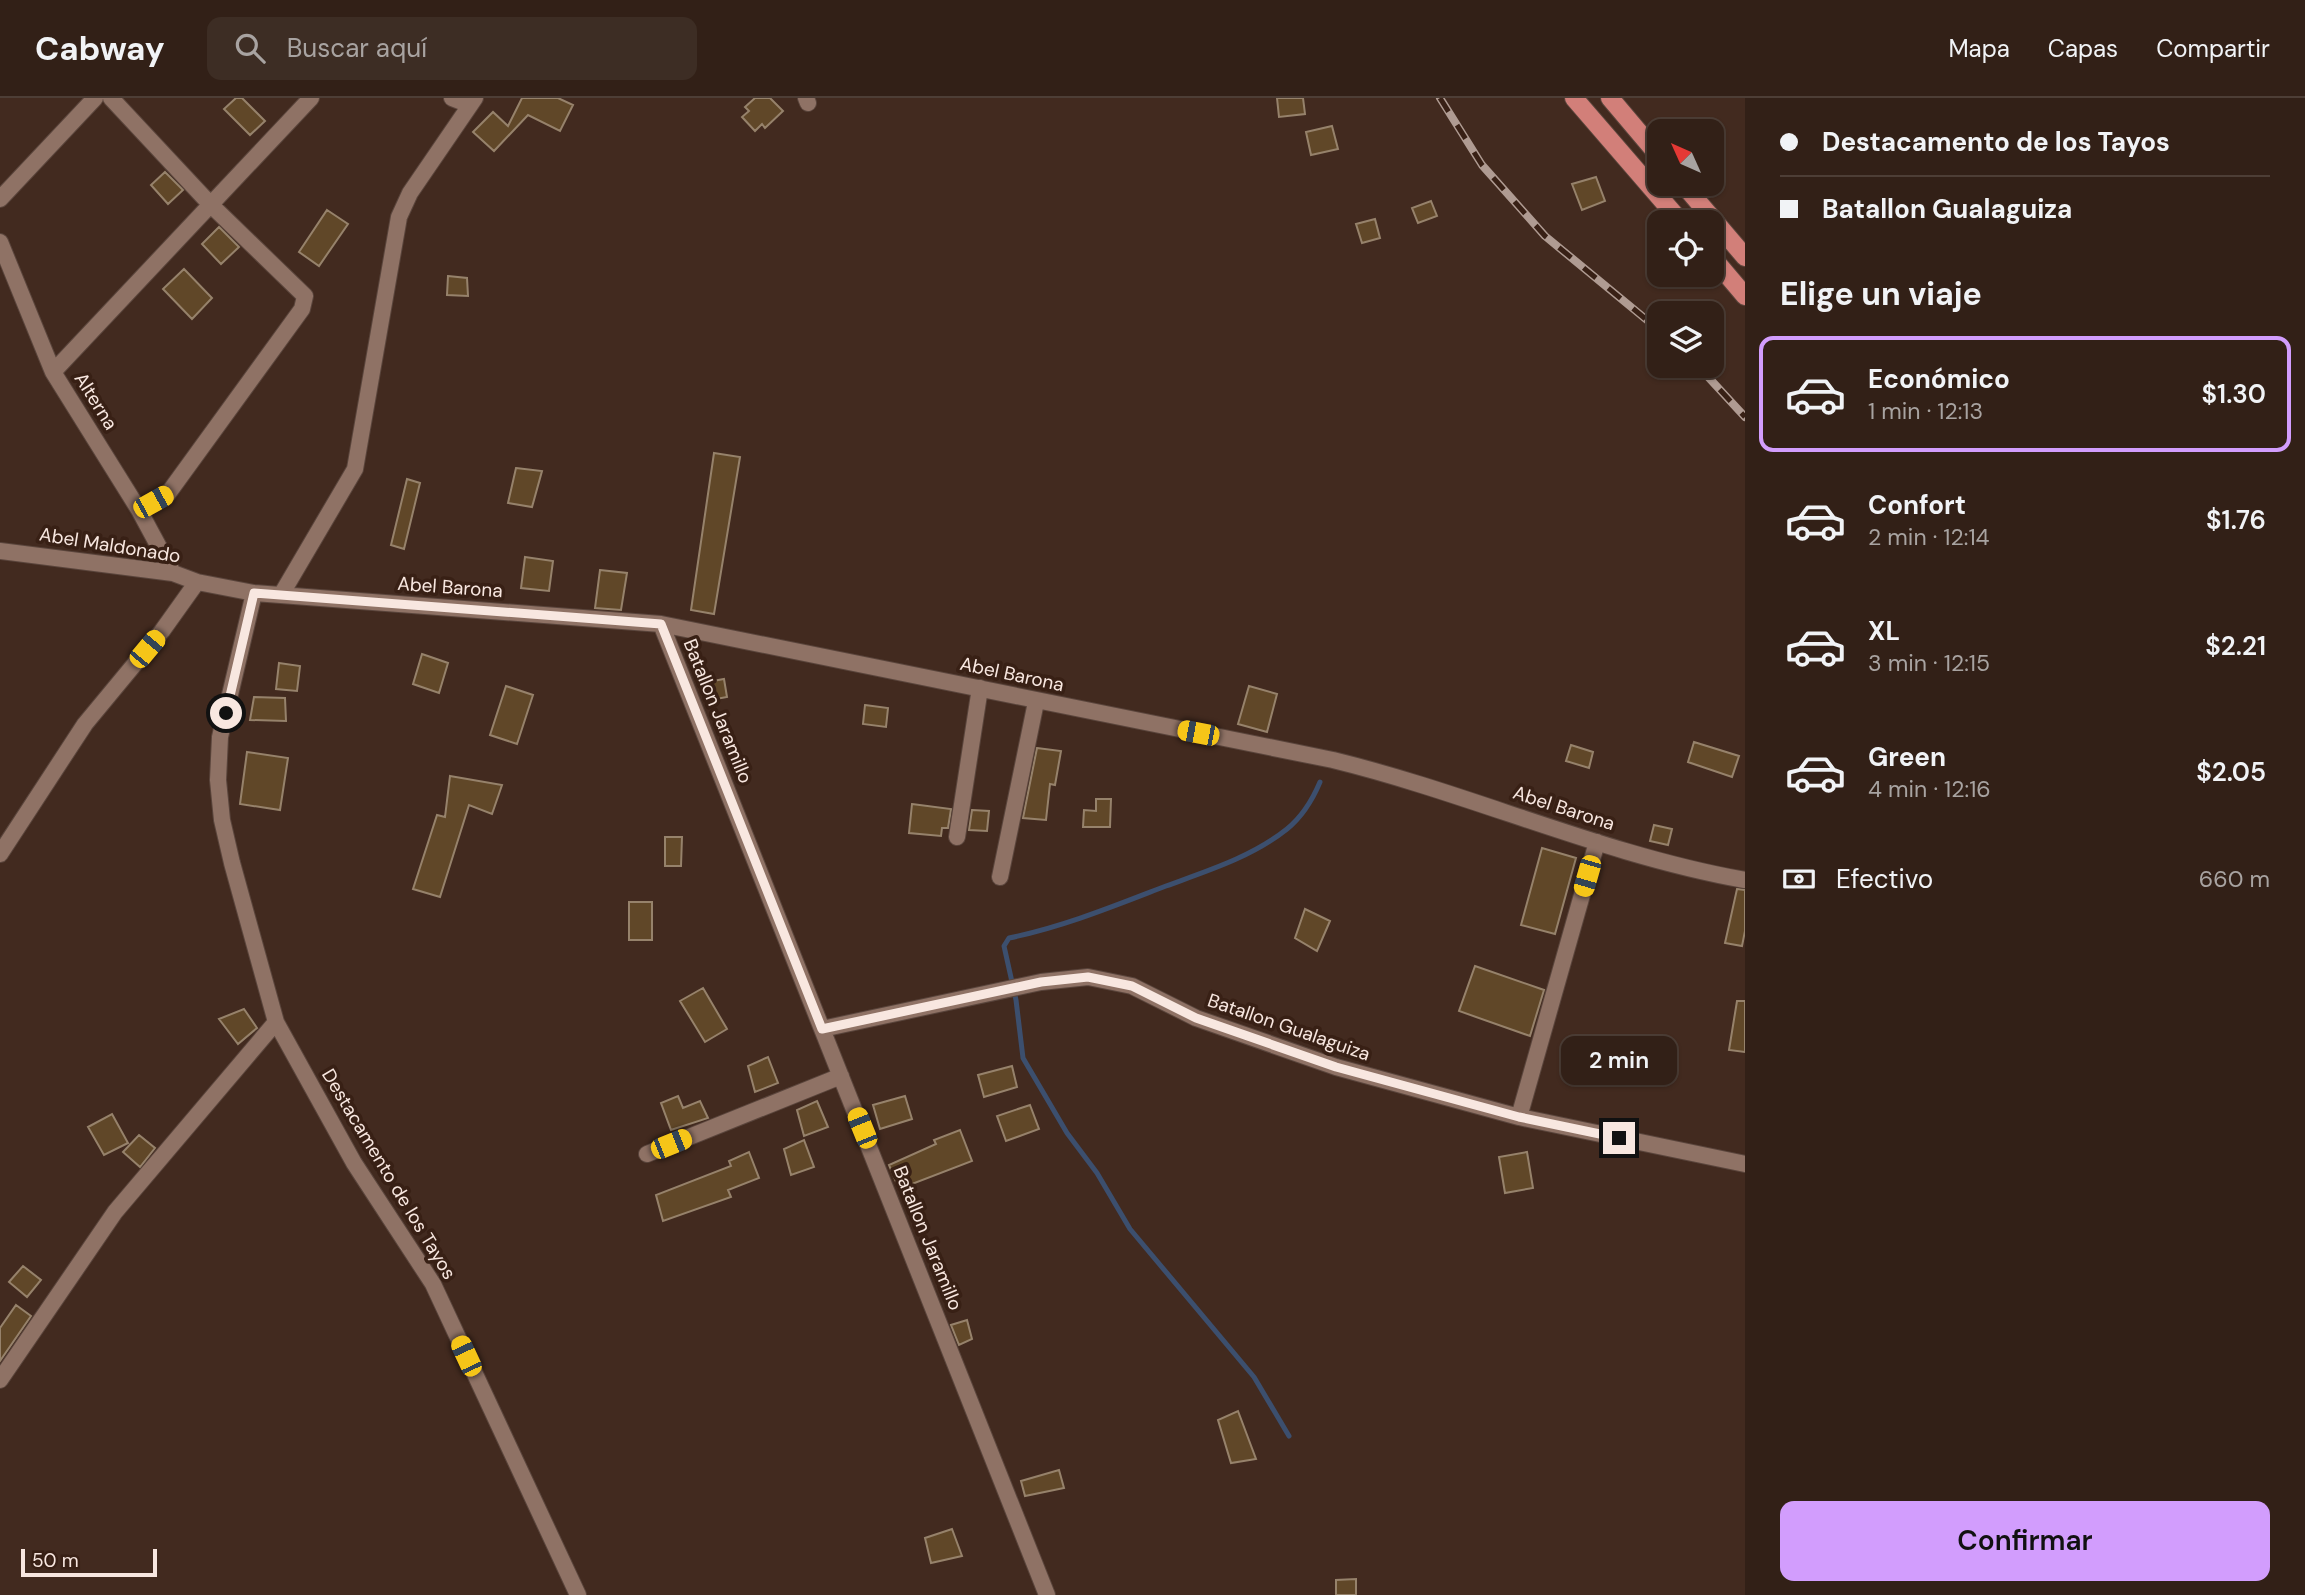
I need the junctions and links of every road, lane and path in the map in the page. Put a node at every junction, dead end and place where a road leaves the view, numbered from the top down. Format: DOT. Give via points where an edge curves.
graph roads {
  1 [pos="95,98"];
  2 [pos="111,98"];
  3 [pos="311,98"];
  4 [pos="452,98"];
  5 [pos="1574,98"];
  6 [pos="1610,98"];
  7 [pos="472,102"];
  8 [pos="1647,142"];
  9 [pos="1693,196"];
  10 [pos="0,199"];
  11 [pos="210,204"];
  12 [pos="1671,210"];
  13 [pos="0,242"];
  14 [pos="1745,257"];
  15 [pos="1724,271"];
  16 [pos="1745,296"];
  17 [pos="53,372"];
  18 [pos="139,510"];
  19 [pos="0,551"];
  20 [pos="173,573"];
  21 [pos="197,582"];
  22 [pos="254,593"];
  23 [pos="281,595"];
  24 [pos="661,624"];
  25 [pos="980,688"];
  26 [pos="1035,702"];
  27 [pos="957,837"];
  28 [pos="1597,842"];
  29 [pos="0,854"];
  30 [pos="1000,877"];
  31 [pos="1745,880"];
  32 [pos="276,1022"];
  33 [pos="822,1029"];
  34 [pos="841,1076"];
  35 [pos="1519,1117"];
  36 [pos="647,1154"];
  37 [pos="1745,1164"];
  38 [pos="0,1380"];
  39 [pos="578,1595"];
  40 [pos="1047,1595"];
  1 -- 10 [label="street"];
  2 -- 11 [label="street"];
  3 -- 11 [label="street"];
  4 -- 7 [label="street"];
  5 -- 12 [label="main road"];
  6 -- 8 [label="main road"];
  7 -- 23 [label="street" via="410,193 399,217 355,469"];
  9 -- 14 [label="main road"];
  11 -- 17 [label="street"];
  11 -- 18 [label="street" via="305,296 302,309 167,495"];
  13 -- 17 [label="street, Alterna"];
  15 -- 16 [label="main road"];
  17 -- 18 [label="street, Alterna"];
  18 -- 20 [label="street, Alterna"];
  19 -- 20 [label="street, Abel Maldonado"];
  20 -- 21 [label="street, Abel Maldonado"];
  21 -- 22 [label="street, Abel Maldonado"];
  21 -- 29 [label="street" via="85,724"];
  22 -- 23 [label="street, Abel Barona"];
  22 -- 32 [label="street, Destacamento de los Tayos" via="220,737 218,780 232,863"];
  23 -- 24 [label="street, Abel Barona"];
  24 -- 25 [label="street, Abel Barona"];
  24 -- 33 [label="street, Batallon Jaramillo"];
  25 -- 26 [label="street, Abel Barona"];
  25 -- 27 [label="street"];
  26 -- 28 [label="street, Abel Barona" via="1360,767"];
  26 -- 30 [label="street"];
  28 -- 31 [label="street, Abel Barona"];
  28 -- 35 [label="street"];
  32 -- 38 [label="street" via="116,1212"];
  32 -- 39 [label="street, Destacamento de los Tayos" via="354,1163 433,1284"];
  33 -- 34 [label="street, Batallon Jaramillo"];
  33 -- 35 [label="street, Batallon Gualaguiza" via="1041,982 1088,977 1132,986 1196,1018 1336,1067"];
  34 -- 36 [label="street"];
  34 -- 40 [label="street, Batallon Jaramillo"];
  35 -- 37 [label="street, Batallon Gualaguiza"];
}
